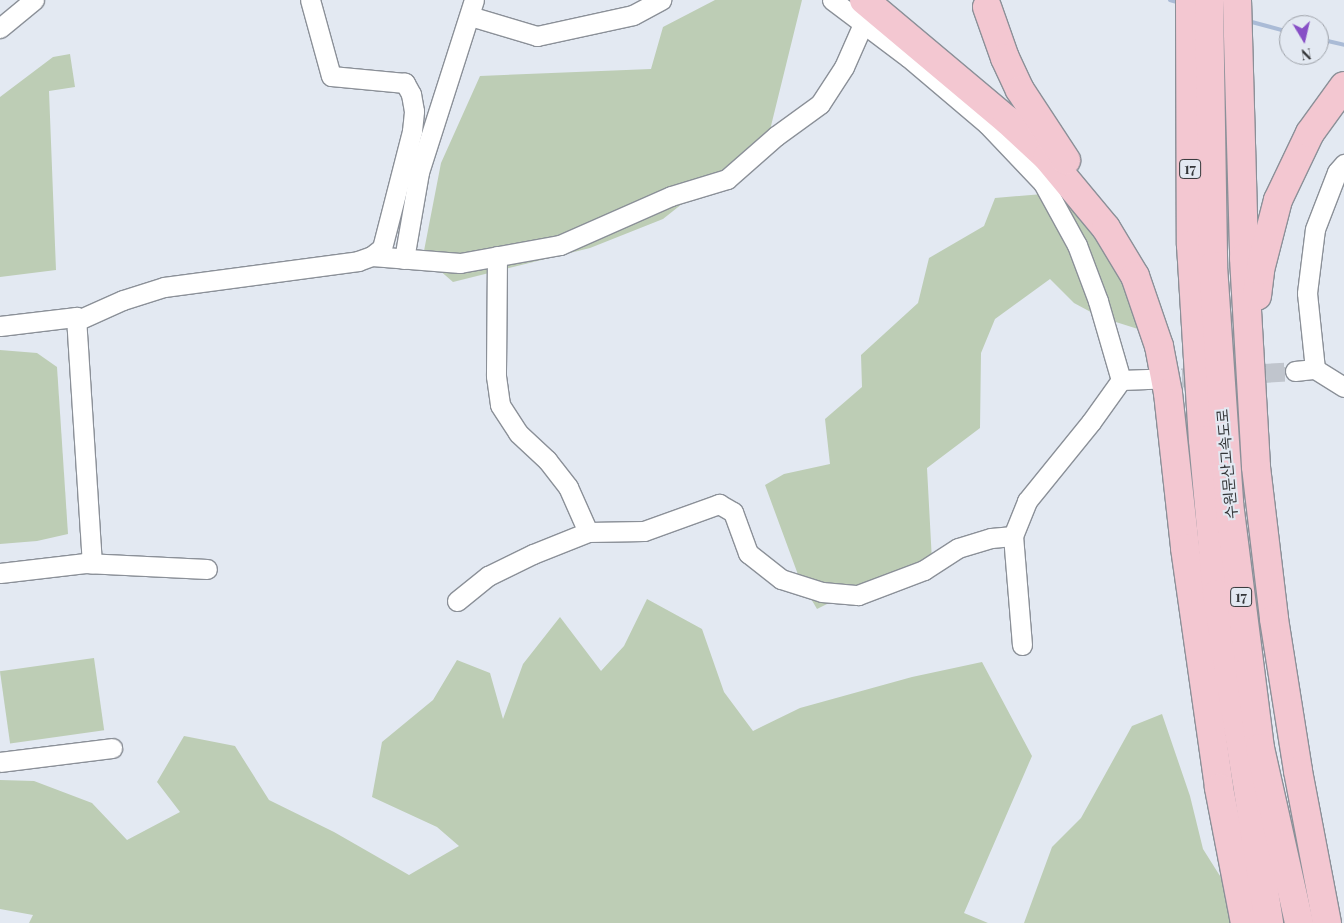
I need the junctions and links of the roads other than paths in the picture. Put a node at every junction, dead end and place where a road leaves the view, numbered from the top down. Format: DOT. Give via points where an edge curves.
graph roads {
  1 [pos="34,0"];
  2 [pos="310,0"];
  3 [pos="661,0"];
  4 [pos="832,0"];
  5 [pos="1237,0"];
  6 [pos="987,6"];
  7 [pos="472,8"];
  8 [pos="1199,8"];
  9 [pos="863,12"];
  10 [pos="0,28"];
  11 [pos="1338,94"];
  12 [pos="1344,164"];
  13 [pos="372,256"];
  14 [pos="497,256"];
  15 [pos="404,259"];
  16 [pos="1135,276"];
  17 [pos="76,321"];
  18 [pos="0,326"];
  19 [pos="1315,368"];
  20 [pos="1295,371"];
  21 [pos="1154,379"];
  22 [pos="1121,380"];
  23 [pos="1344,387"];
  24 [pos="1256,467"];
  25 [pos="588,532"];
  26 [pos="1013,536"];
  27 [pos="92,563"];
  28 [pos="207,569"];
  29 [pos="0,573"];
  30 [pos="458,600"];
  31 [pos="1022,645"];
  32 [pos="112,748"];
  33 [pos="0,762"];
  34 [pos="1245,923"];
  35 [pos="1269,923"];
  36 [pos="1298,923"];
  37 [pos="1328,923"];
  1 -- 10 [label="street"];
  2 -- 13 [label="street" via="331,76 405,83 411,94 414,110 412,131 396,188 389,229 382,248"];
  3 -- 7 [label="street" via="633,15 537,36"];
  4 -- 9 [label="street"];
  5 -- 24 [label="highway" via="1244,268"];
  6 -- 16 [label="highway" via="1020,90 1114,231"];
  7 -- 15 [label="street" via="418,172"];
  8 -- 35 [label="highway, 수원문산고속도로 / 17" via="1191,245 1203,440 1219,603"];
  8 -- 36 [label="highway, 수원문산고속도로 / 17" via="1229,503 1260,748"];
  9 -- 14 [label="street" via="844,67 820,104 726,179 671,196 560,245"];
  9 -- 16 [label="highway" via="1007,120 1047,157 1106,228"];
  9 -- 22 [label="street" via="908,57 987,124 1043,183 1077,245 1098,301"];
  11 -- 24 [label="highway" via="1310,134 1278,200 1260,270 1256,330"];
  12 -- 19 [label="street" via="1337,172 1315,229 1307,293"];
  13 -- 15 [label="street"];
  13 -- 17 [label="street" via="342,263 164,287 123,300"];
  14 -- 15 [label="street" via="460,263"];
  14 -- 25 [label="street" via="496,376 500,405 518,433 547,460 568,487"];
  16 -- 34 [label="highway" via="1159,346 1168,393 1185,548 1219,788"];
  17 -- 18 [label="street" via="76,317"];
  17 -- 27 [label="street"];
  19 -- 20 [label="street"];
  19 -- 23 [label="street"];
  21 -- 22 [label="street"];
  22 -- 26 [label="street" via="1027,500"];
  24 -- 37 [label="highway" via="1278,648"];
  25 -- 26 [label="street" via="644,531 718,504 732,512 748,553 781,578 822,592 858,595 924,570 958,548 991,538"];
  25 -- 30 [label="street" via="488,576"];
  26 -- 31 [label="street"];
  27 -- 28 [label="street"];
  27 -- 29 [label="street"];
  32 -- 33 [label="street"];
}
